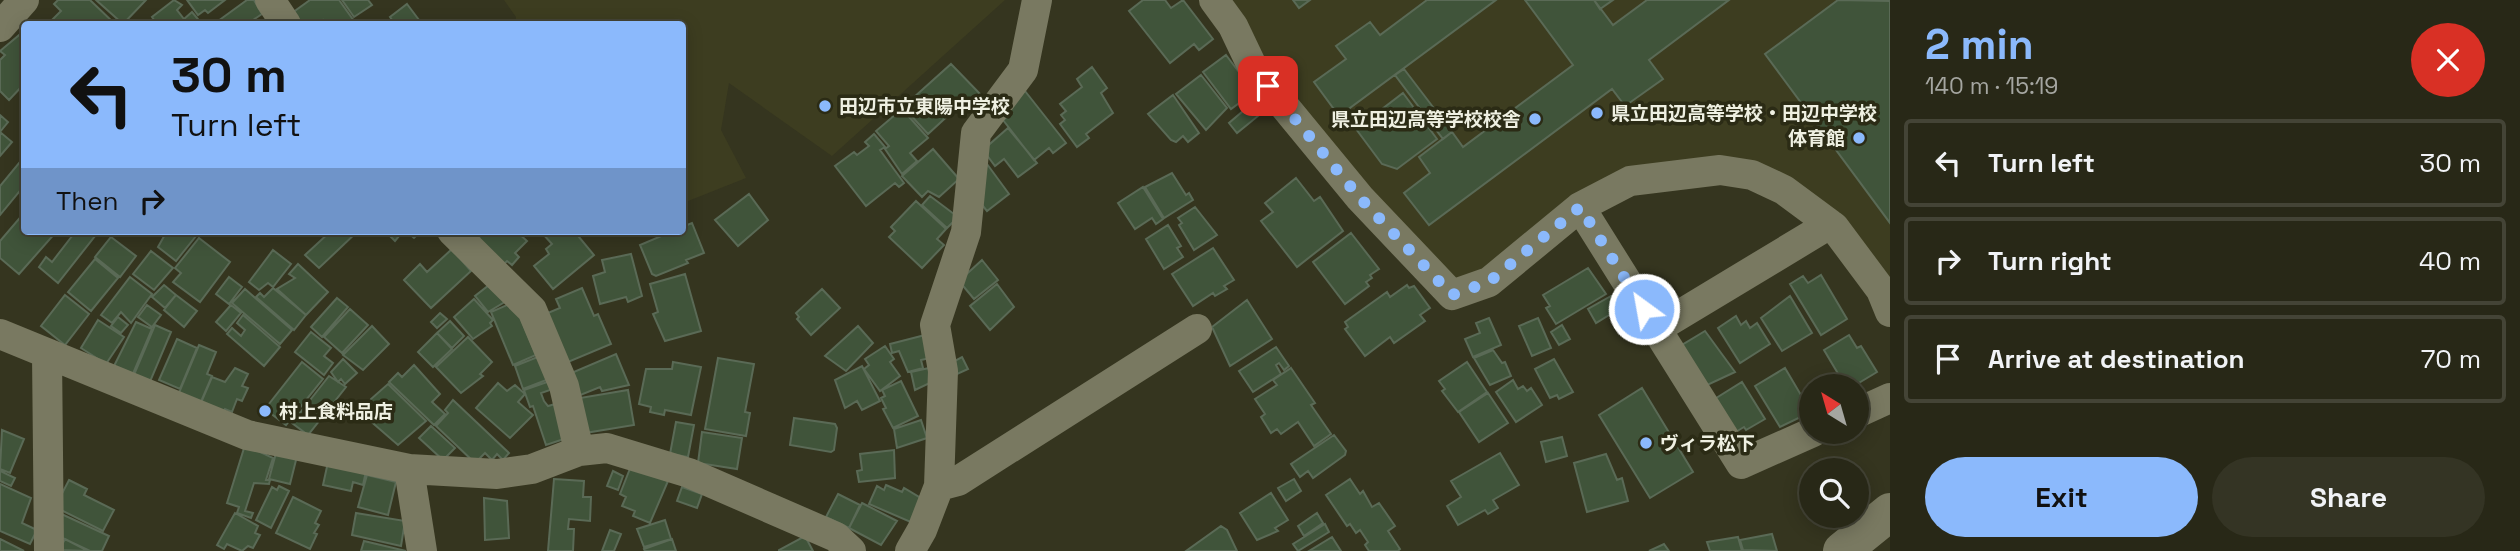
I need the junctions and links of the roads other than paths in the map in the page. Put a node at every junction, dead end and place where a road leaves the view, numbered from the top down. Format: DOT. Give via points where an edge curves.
graph roads {
  1 [pos="270,0"];
  2 [pos="1037,0"];
  3 [pos="1214,0"];
  4 [pos="21,1"];
  5 [pos="284,21"];
  6 [pos="0,27"];
  7 [pos="1580,207"];
  8 [pos="1830,224"];
  9 [pos="456,235"];
  10 [pos="1890,312"];
  11 [pos="1197,329"];
  12 [pos="1657,329"];
  13 [pos="0,334"];
  14 [pos="47,354"];
  15 [pos="1890,398"];
  16 [pos="1869,408"];
  17 [pos="1799,438"];
  18 [pos="579,451"];
  19 [pos="410,469"];
  20 [pos="939,486"];
  21 [pos="1889,506"];
  22 [pos="49,551"];
  23 [pos="422,551"];
  24 [pos="851,551"];
  25 [pos="910,551"];
  26 [pos="1842,551"];
  1 -- 5 [label="street"];
  2 -- 20 [label="street" via="1023,70 976,133 966,232 935,325 943,371"];
  3 -- 7 [label="street" via="1233,26 1252,68 1360,198 1452,295 1489,282"];
  4 -- 6 [label="street"];
  7 -- 8 [label="street" via="1630,181 1720,170 1752,175 1784,190"];
  7 -- 12 [label="street"];
  8 -- 10 [label="street" via="1881,289"];
  8 -- 12 [label="street"];
  9 -- 18 [label="street" via="532,310 564,386"];
  11 -- 20 [label="street" via="958,481"];
  12 -- 17 [label="street" via="1741,464"];
  13 -- 14 [label="street"];
  14 -- 19 [label="street" via="247,435"];
  14 -- 22 [label="street"];
  15 -- 16 [label="street"];
  18 -- 19 [label="street" via="532,469 496,474"];
  18 -- 24 [label="street" via="607,448 689,473 836,537"];
  19 -- 23 [label="street"];
  20 -- 25 [label="street"];
  21 -- 26 [label="street"];
}
